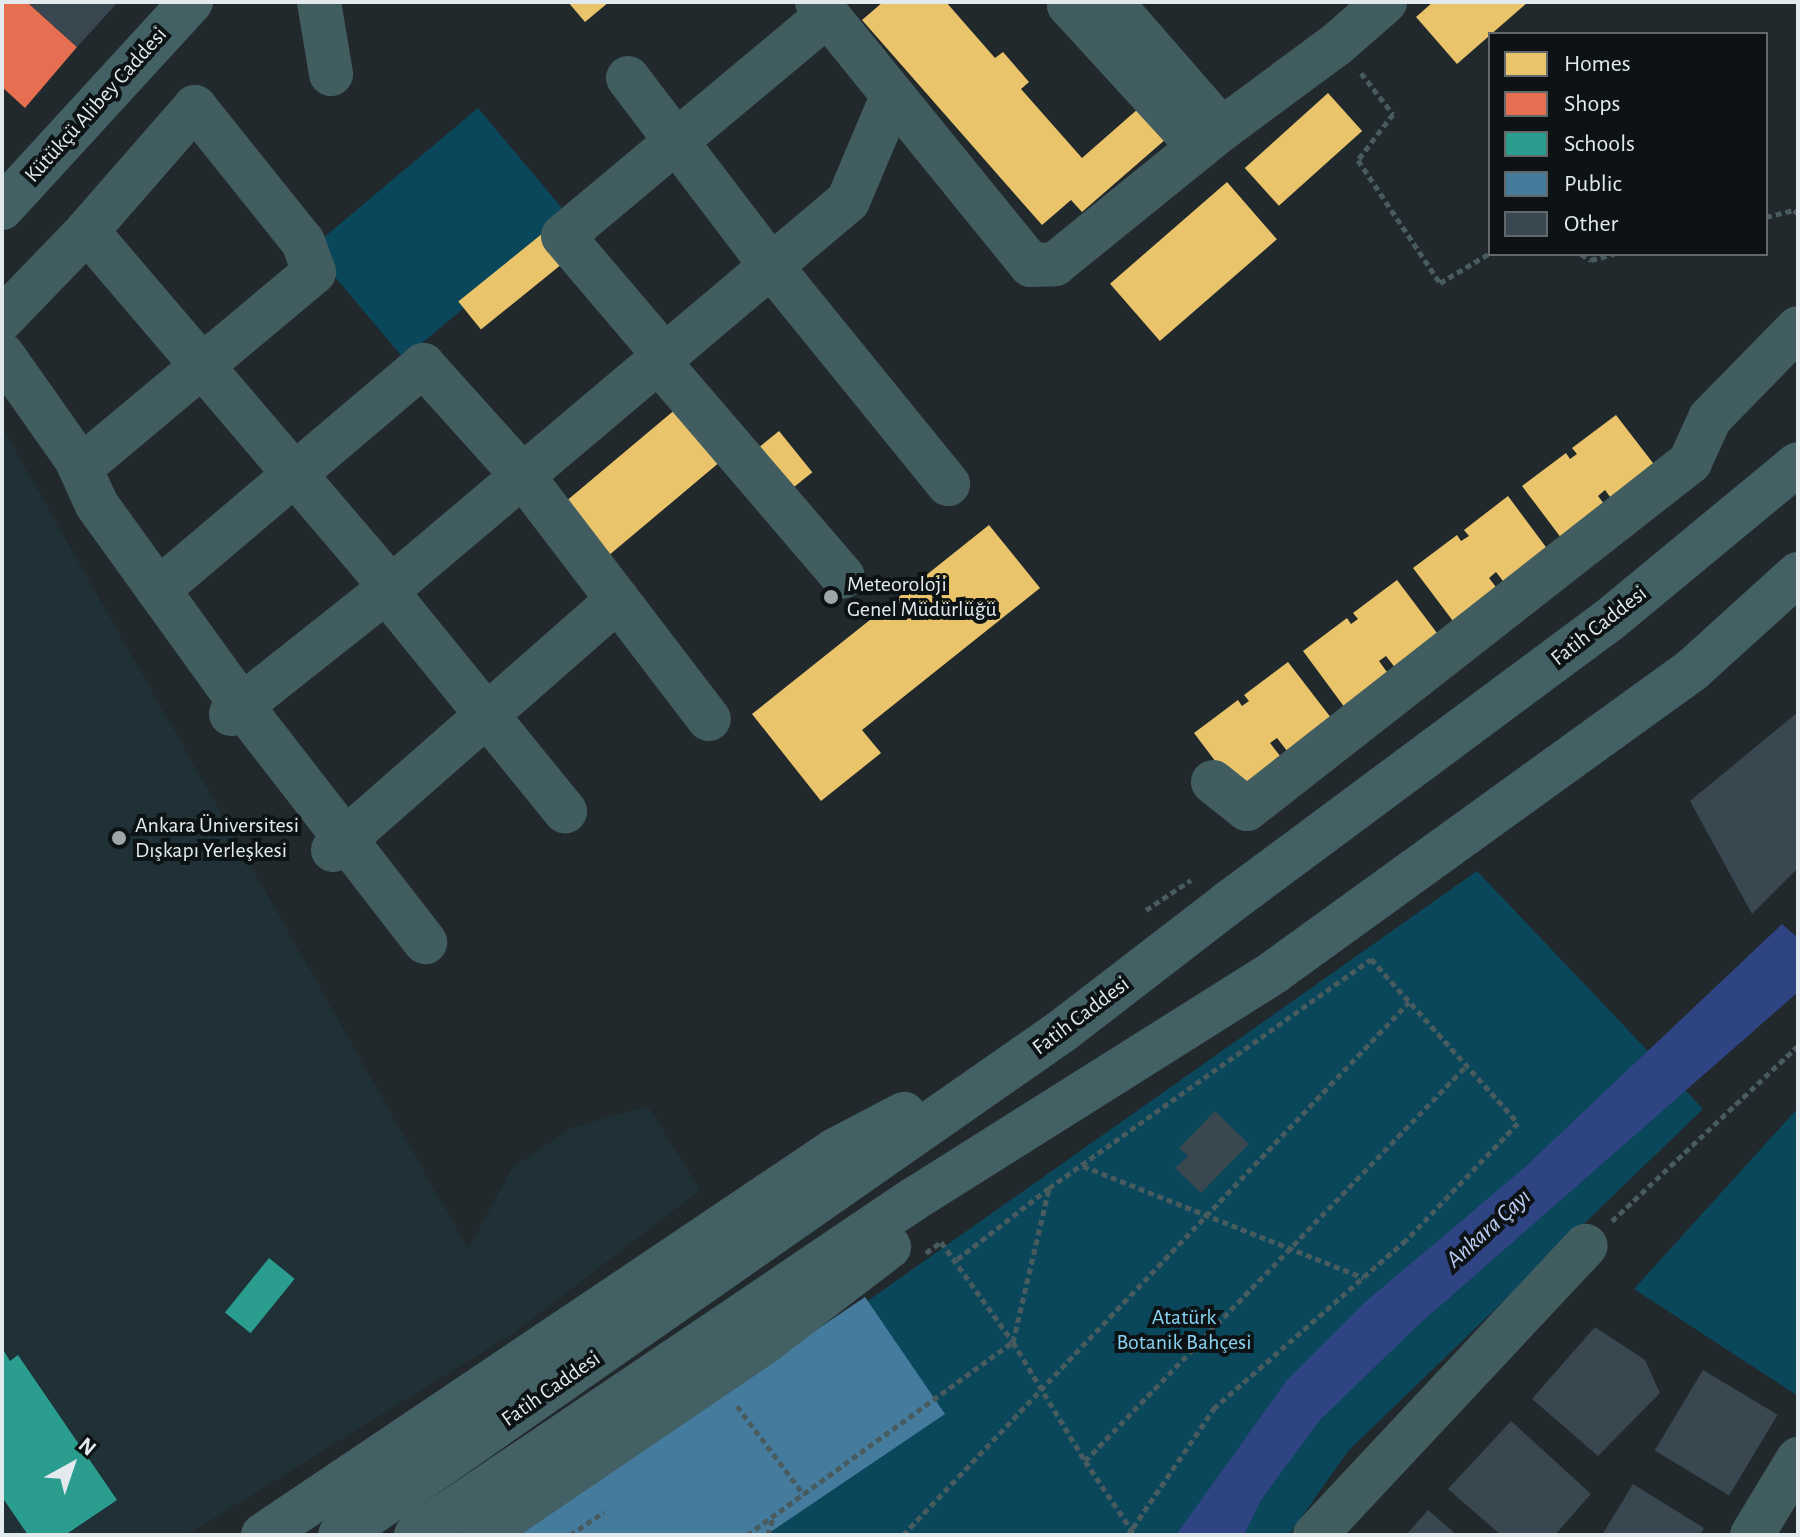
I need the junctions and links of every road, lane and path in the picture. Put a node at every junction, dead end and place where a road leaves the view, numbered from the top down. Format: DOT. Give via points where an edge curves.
graph roads {
  1 [pos="191,2"];
  2 [pos="319,2"];
  3 [pos="1385,2"];
  4 [pos="1084,3"];
  5 [pos="822,8"];
  6 [pos="1337,44"];
  7 [pos="331,74"];
  8 [pos="628,78"];
  9 [pos="892,97"];
  10 [pos="1210,138"];
  11 [pos="678,142"];
  12 [pos="2,208"];
  13 [pos="1798,214"];
  14 [pos="1768,216"];
  15 [pos="87,231"];
  16 [pos="1488,254"];
  17 [pos="1584,256"];
  18 [pos="1606,256"];
  19 [pos="771,266"];
  20 [pos="2,319"];
  21 [pos="1798,328"];
  22 [pos="2,354"];
  23 [pos="661,358"];
  24 [pos="202,365"];
  25 [pos="1798,464"];
  26 [pos="80,468"];
  27 [pos="295,473"];
  28 [pos="523,476"];
  29 [pos="948,484"];
  30 [pos="1798,574"];
  31 [pos="843,577"];
  32 [pos="388,589"];
  33 [pos="158,590"];
  34 [pos="618,600"];
  35 [pos="237,710"];
  36 [pos="488,717"];
  37 [pos="709,719"];
  38 [pos="1213,782"];
  39 [pos="565,811"];
  40 [pos="339,844"];
  41 [pos="1194,878"];
  42 [pos="1146,910"];
  43 [pos="425,942"];
  44 [pos="1409,1002"];
  45 [pos="1062,1031"];
  46 [pos="1798,1046"];
  47 [pos="1466,1066"];
  48 [pos="1051,1112"];
  49 [pos="1082,1165"];
  50 [pos="1049,1188"];
  51 [pos="1203,1216"];
  52 [pos="941,1242"];
  53 [pos="1585,1246"];
  54 [pos="1289,1247"];
  55 [pos="955,1261"];
  56 [pos="1364,1278"];
  57 [pos="1013,1342"];
  58 [pos="1042,1391"];
  59 [pos="735,1403"];
  60 [pos="1798,1459"];
  61 [pos="1085,1461"];
  62 [pos="804,1495"];
  63 [pos="604,1512"];
  64 [pos="773,1518"];
  65 [pos="1132,1533"];
  66 [pos="263,1535"];
  67 [pos="340,1535"];
  68 [pos="416,1535"];
  69 [pos="481,1535"];
  70 [pos="570,1535"];
  71 [pos="747,1535"];
  72 [pos="768,1535"];
  73 [pos="903,1535"];
  74 [pos="1315,1535"];
  75 [pos="1752,1535"];
  1 -- 12 [label="main road, Kütükçü Alibey Caddesi"];
  2 -- 7 [label="street"];
  3 -- 6 [label="street"];
  4 -- 10 [label="street"];
  5 -- 9 [label="street"];
  5 -- 11 [label="street"];
  6 -- 10 [label="street"];
  6 -- 16 [label="path" via="1393,114 1358,160 1440,283"];
  8 -- 11 [label="street"];
  9 -- 10 [label="street" via="1031,265 1055,264"];
  9 -- 19 [label="street" via="848,201"];
  11 -- 19 [label="street"];
  11 -- 23 [label="street" via="563,236"];
  13 -- 14 [label="path" via="1794,210"];
  15 -- 20 [label="street"];
  15 -- 24 [label="street"];
  15 -- 24 [label="street" via="195,107 303,242 314,272"];
  17 -- 18 [label="path"];
  19 -- 23 [label="street"];
  19 -- 29 [label="street"];
  21 -- 38 [label="street" via="1710,418 1690,462 1247,809"];
  22 -- 26 [label="street"];
  23 -- 28 [label="street"];
  23 -- 31 [label="street"];
  24 -- 26 [label="street"];
  24 -- 27 [label="street"];
  25 -- 45 [label="main road, Fatih Caddesi" via="1608,621"];
  26 -- 33 [label="street" via="97,505"];
  27 -- 28 [label="street" via="423,365"];
  27 -- 32 [label="street"];
  27 -- 33 [label="street"];
  28 -- 32 [label="street"];
  28 -- 34 [label="street"];
  30 -- 48 [label="main road, Fatih Caddesi" via="1692,670 1337,927"];
  32 -- 35 [label="street"];
  32 -- 36 [label="street"];
  33 -- 35 [label="street"];
  34 -- 36 [label="street"];
  34 -- 37 [label="street"];
  35 -- 40 [label="street"];
  36 -- 39 [label="street"];
  36 -- 40 [label="street"];
  40 -- 43 [label="street"];
  41 -- 42 [label="path"];
  44 -- 47 [label="path"];
  44 -- 49 [label="path" via="1371,959"];
  44 -- 51 [label="path"];
  45 -- 66 [label="main road" via="835,1150"];
  45 -- 67 [label="main road, Fatih Caddesi"];
  46 -- 53 [label="path"];
  47 -- 54 [label="path"];
  47 -- 56 [label="path" via="1518,1123"];
  48 -- 68 [label="main road, Fatih Caddesi" via="754,1304"];
  48 -- 69 [label="main road" via="766,1341"];
  49 -- 50 [label="path"];
  49 -- 51 [label="path"];
  50 -- 55 [label="path"];
  50 -- 57 [label="path"];
  51 -- 54 [label="path"];
  51 -- 58 [label="path"];
  52 -- 55 [label="path"];
  53 -- 74 [label="street"];
  54 -- 56 [label="path"];
  54 -- 61 [label="path"];
  55 -- 57 [label="path"];
  56 -- 65 [label="path" via="1215,1407"];
  57 -- 58 [label="path"];
  57 -- 62 [label="path"];
  58 -- 61 [label="path"];
  58 -- 73 [label="path"];
  59 -- 62 [label="path"];
  60 -- 75 [label="street"];
  61 -- 65 [label="path"];
  62 -- 64 [label="path"];
  63 -- 70 [label="path"];
  64 -- 71 [label="path"];
  64 -- 72 [label="path"];
}
